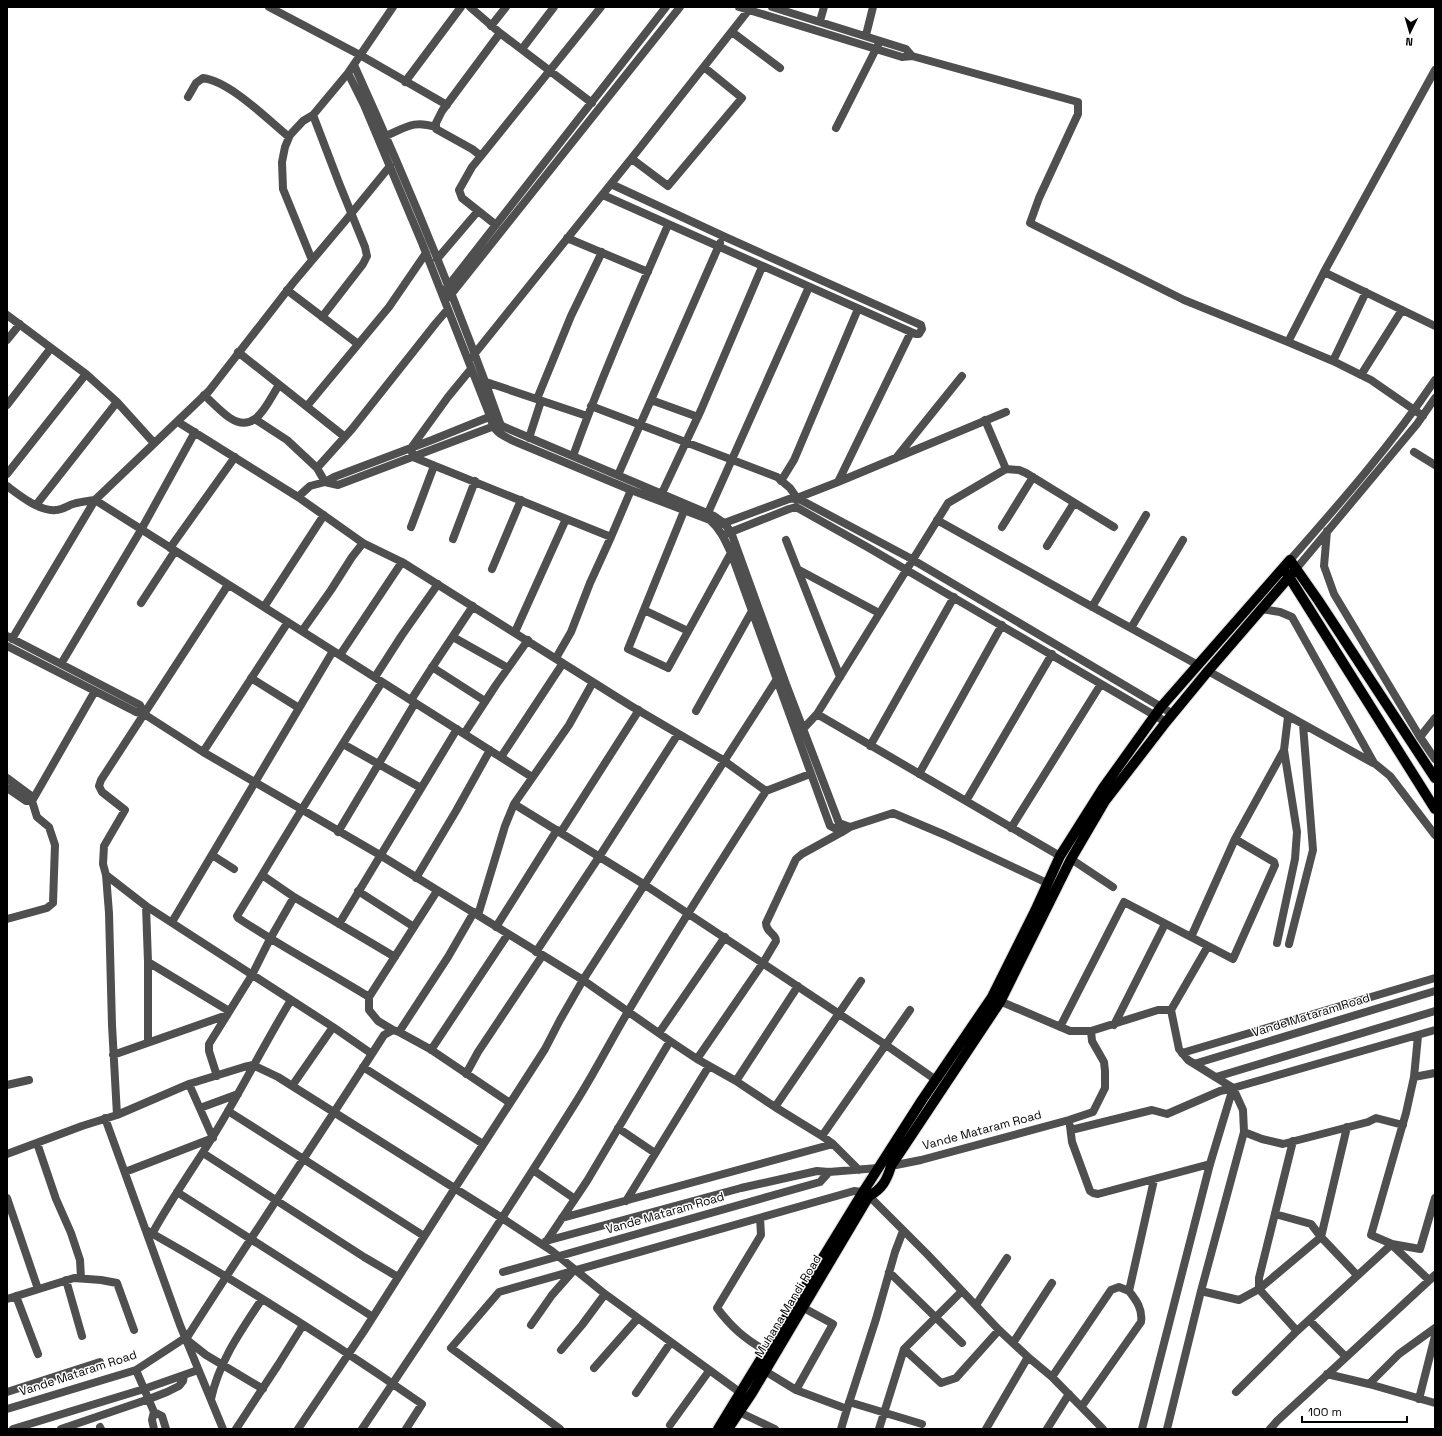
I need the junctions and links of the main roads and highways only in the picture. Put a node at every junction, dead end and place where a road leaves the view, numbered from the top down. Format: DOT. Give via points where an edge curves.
graph roads {
  1 [pos="1290,568"];
  2 [pos="1435,778"];
  3 [pos="1435,809"];
  4 [pos="996,999"];
  5 [pos="891,1166"];
  6 [pos="878,1168"];
  7 [pos="866,1194"];
  8 [pos="745,1395"];
  9 [pos="718,1429"];
  10 [pos="728,1429"];
  1 -- 2 [label="main road" via="1318,600"];
  1 -- 3 [label="main road"];
  1 -- 4 [label="main road" via="1105,801"];
  1 -- 4 [label="main road" via="1198,665 1158,712 1103,788 1060,856"];
  4 -- 5 [label="main road"];
  4 -- 6 [label="main road" via="936,1080"];
  5 -- 6 [label="main road, Vande Mataram Road"];
  5 -- 7 [label="main road" via="888,1178 881,1188"];
  6 -- 7 [label="main road"];
  7 -- 8 [label="main road" via="766,1351"];
  7 -- 8 [label="main road, Muhana Mandi Road" via="765,1370"];
  8 -- 9 [label="main road"];
  8 -- 10 [label="main road, Muhana Mandi Road" via="739,1412"];
}
